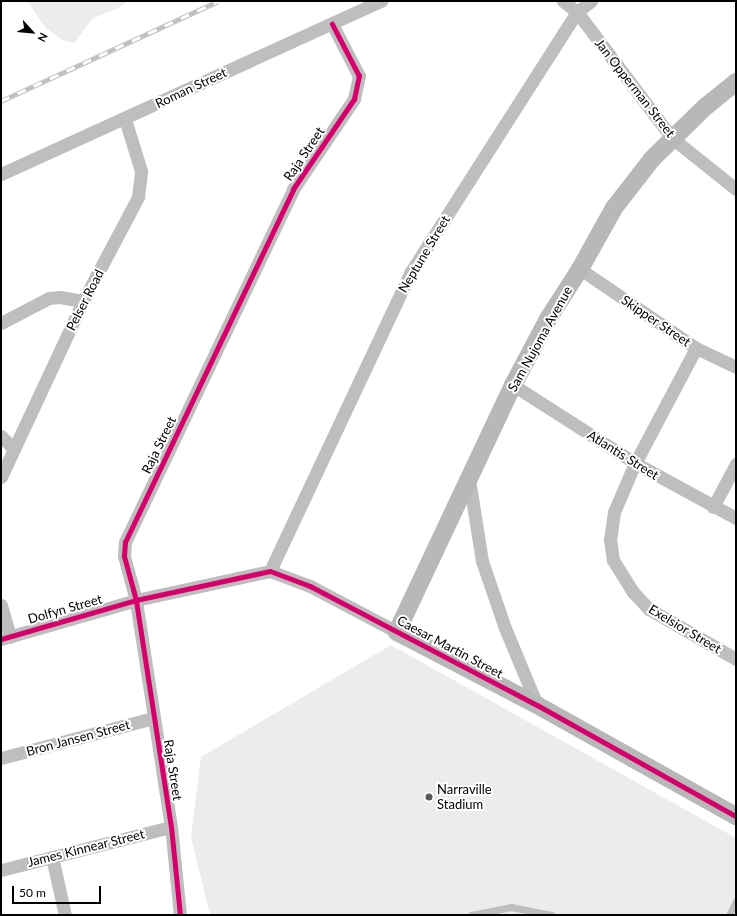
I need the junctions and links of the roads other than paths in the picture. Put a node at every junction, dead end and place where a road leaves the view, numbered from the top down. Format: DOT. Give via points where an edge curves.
graph roads {
  1 [pos="381,1"];
  2 [pos="563,1"];
  3 [pos="591,1"];
  4 [pos="577,12"];
  5 [pos="332,24"];
  6 [pos="736,82"];
  7 [pos="125,119"];
  8 [pos="672,138"];
  9 [pos="1,174"];
  10 [pos="736,189"];
  11 [pos="580,269"];
  12 [pos="83,301"];
  13 [pos="1,323"];
  14 [pos="696,348"];
  15 [pos="736,368"];
  16 [pos="513,385"];
  17 [pos="1,436"];
  18 [pos="14,449"];
  19 [pos="634,463"];
  20 [pos="736,464"];
  21 [pos="1,477"];
  22 [pos="469,479"];
  23 [pos="713,507"];
  24 [pos="736,518"];
  25 [pos="270,571"];
  26 [pos="136,600"];
  27 [pos="1,605"];
  28 [pos="397,632"];
  29 [pos="6,638"];
  30 [pos="736,660"];
  31 [pos="537,705"];
  32 [pos="154,718"];
  33 [pos="1,758"];
  34 [pos="736,816"];
  35 [pos="171,827"];
  36 [pos="52,857"];
  37 [pos="1,870"];
  38 [pos="736,901"];
  39 [pos="65,915"];
  40 [pos="180,915"];
  41 [pos="471,915"];
  42 [pos="551,915"];
  43 [pos="729,915"];
  1 -- 5 [label="street, Roman Street"];
  2 -- 4 [label="street"];
  3 -- 4 [label="street, Neptune Street"];
  4 -- 8 [label="street, Jan Opperman Street"];
  4 -- 25 [label="street, Neptune Street" via="410,273"];
  5 -- 7 [label="street, Roman Street"];
  5 -- 26 [label="street, Raja Street" via="359,76 354,99 293,189 125,542 124,556"];
  6 -- 8 [label="street, Sam Nujoma Avenue"];
  7 -- 9 [label="street, Roman Street"];
  7 -- 12 [label="street, Pelser Road" via="141,171 138,198"];
  8 -- 10 [label="street, Jan Opperman Street"];
  8 -- 11 [label="street, Sam Nujoma Avenue" via="632,182 614,208"];
  11 -- 14 [label="street, Skipper Street"];
  11 -- 16 [label="street, Sam Nujoma Avenue" via="548,319"];
  12 -- 13 [label="street" via="49,298"];
  12 -- 18 [label="street, Pelser Road"];
  14 -- 15 [label="street, Skipper Street"];
  14 -- 19 [label="street, Exelsior Street"];
  16 -- 19 [label="street, Atlantis Street"];
  16 -- 22 [label="street, Sam Nujoma Avenue"];
  17 -- 18 [label="street"];
  18 -- 21 [label="street, Pelser Road"];
  19 -- 23 [label="street, Atlantis Street"];
  19 -- 30 [label="street, Exelsior Street" via="614,512 610,538 613,560 633,592 649,609"];
  20 -- 23 [label="street"];
  22 -- 28 [label="street, Sam Nujoma Avenue"];
  22 -- 31 [label="street" via="482,561 505,628"];
  23 -- 24 [label="street, Atlantis Street"];
  25 -- 26 [label="street"];
  25 -- 28 [label="street, Caesar Martin Street" via="310,586"];
  26 -- 29 [label="street, Dolfyn Street"];
  26 -- 32 [label="street, Raja Street"];
  27 -- 29 [label="street"];
  28 -- 31 [label="street, Caesar Martin Street"];
  31 -- 34 [label="street, Caesar Martin Street"];
  32 -- 33 [label="street, Bron Jansen Street"];
  32 -- 35 [label="street, Raja Street"];
  35 -- 36 [label="street, James Kinnear Street"];
  35 -- 40 [label="street, Raja Street"];
  36 -- 37 [label="street, James Kinnear Street"];
  36 -- 39 [label="street"];
  38 -- 43 [label="lane"];
  41 -- 42 [label="lane" via="511,907"];
}
